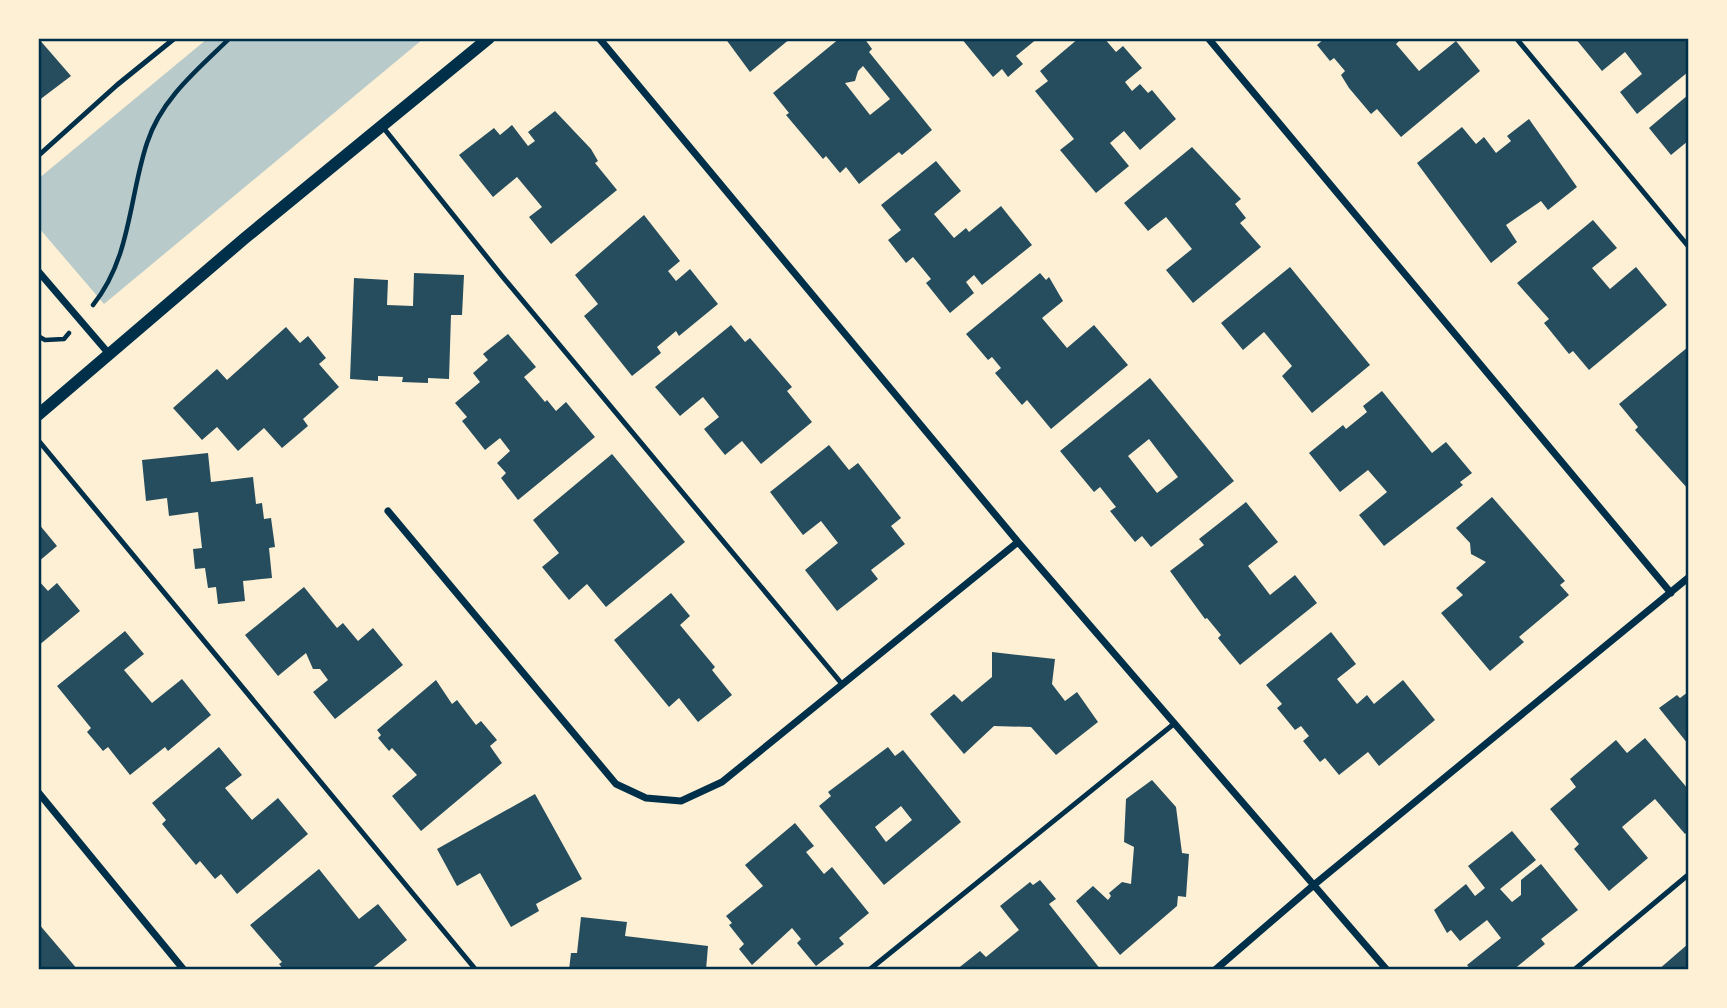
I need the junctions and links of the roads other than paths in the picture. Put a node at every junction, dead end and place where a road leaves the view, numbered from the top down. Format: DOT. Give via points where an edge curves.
graph roads {
  1 [pos="175,38"];
  2 [pos="489,38"];
  3 [pos="599,38"];
  4 [pos="1208,38"];
  5 [pos="1516,38"];
  6 [pos="382,126"];
  7 [pos="38,156"];
  8 [pos="1689,246"];
  9 [pos="38,271"];
  10 [pos="110,356"];
  11 [pos="38,415"];
  12 [pos="38,440"];
  13 [pos="388,511"];
  14 [pos="1018,542"];
  15 [pos="1689,578"];
  16 [pos="1671,593"];
  17 [pos="842,684"];
  18 [pos="1175,723"];
  19 [pos="38,792"];
  20 [pos="1689,875"];
  21 [pos="1315,884"];
  22 [pos="184,970"];
  23 [pos="475,970"];
  24 [pos="869,970"];
  25 [pos="1215,970"];
  26 [pos="1387,970"];
  27 [pos="1574,970"];
  1 -- 7 [label="lane"];
  2 -- 6 [label="street"];
  3 -- 14 [label="street"];
  4 -- 16 [label="street"];
  5 -- 8 [label="lane"];
  6 -- 10 [label="street"];
  6 -- 17 [label="lane"];
  9 -- 10 [label="street"];
  10 -- 11 [label="street"];
  12 -- 23 [label="lane"];
  13 -- 17 [label="street" via="616,784 646,798 681,801 722,782"];
  14 -- 17 [label="street"];
  14 -- 18 [label="street"];
  15 -- 16 [label="street"];
  16 -- 21 [label="street"];
  18 -- 21 [label="street"];
  18 -- 24 [label="lane"];
  19 -- 22 [label="street"];
  20 -- 27 [label="lane"];
  21 -- 25 [label="street"];
  21 -- 26 [label="street"];
}
